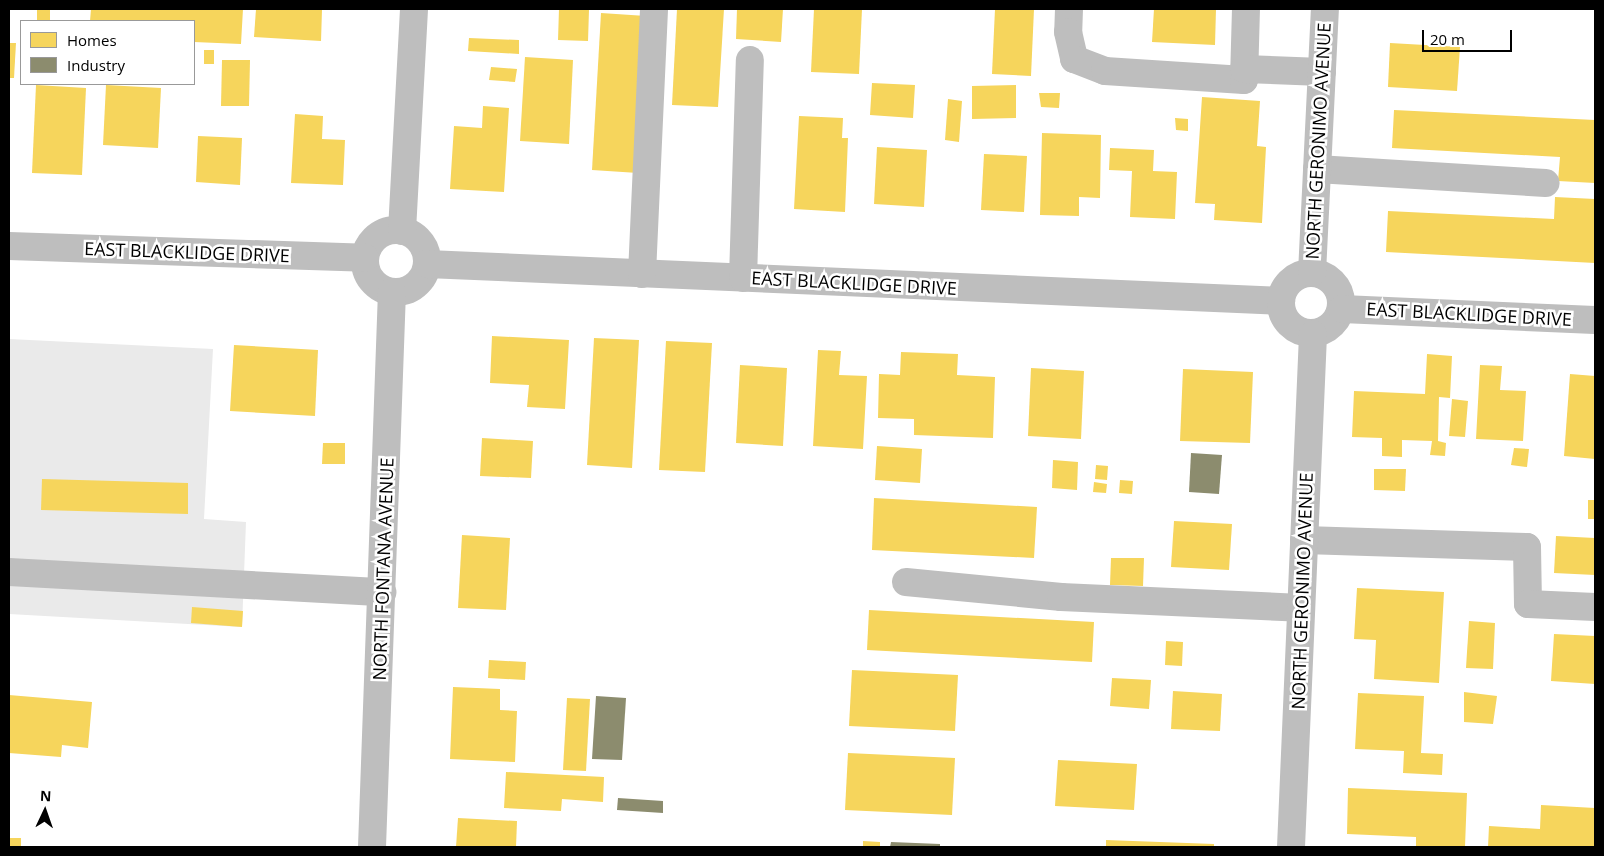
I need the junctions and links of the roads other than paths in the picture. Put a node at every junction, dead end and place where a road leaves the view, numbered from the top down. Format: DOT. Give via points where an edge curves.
graph roads {
  1 [pos="414,9"];
  2 [pos="654,9"];
  3 [pos="1069,9"];
  4 [pos="1246,9"];
  5 [pos="1325,9"];
  6 [pos="750,60"];
  7 [pos="1244,69"];
  8 [pos="1322,72"];
  9 [pos="1317,169"];
  10 [pos="1546,182"];
  11 [pos="402,231"];
  12 [pos="9,246"];
  13 [pos="365,258"];
  14 [pos="427,264"];
  15 [pos="1312,273"];
  16 [pos="642,274"];
  17 [pos="743,278"];
  18 [pos="392,292"];
  19 [pos="1281,301"];
  20 [pos="1342,309"];
  21 [pos="1595,320"];
  22 [pos="1313,334"];
  23 [pos="1304,540"];
  24 [pos="9,572"];
  25 [pos="906,582"];
  26 [pos="382,592"];
  27 [pos="1595,607"];
  28 [pos="1301,608"];
  29 [pos="372,847"];
  30 [pos="1291,847"];
  1 -- 11 [label="street"];
  2 -- 16 [label="street"];
  3 -- 7 [label="street" via="1068,32 1074,59 1105,71 1244,80"];
  4 -- 7 [label="street"];
  5 -- 8 [label="street, NORTH GERONIMO AVENUE"];
  6 -- 17 [label="street"];
  7 -- 8 [label="street"];
  8 -- 9 [label="street, NORTH GERONIMO AVENUE"];
  9 -- 10 [label="street"];
  9 -- 15 [label="street, NORTH GERONIMO AVENUE"];
  11 -- 13 [label="street" via="383,233 374,239"];
  11 -- 14 [label="street" via="412,234 423,245"];
  12 -- 13 [label="street, EAST BLACKLIDGE DRIVE"];
  13 -- 18 [label="street" via="369,277 379,287"];
  14 -- 16 [label="street, EAST BLACKLIDGE DRIVE"];
  14 -- 18 [label="street" via="418,284 403,292"];
  15 -- 19 [label="street" via="1290,281 1283,290"];
  15 -- 20 [label="street" via="1329,278 1339,289"];
  16 -- 17 [label="street, EAST BLACKLIDGE DRIVE"];
  17 -- 19 [label="street, EAST BLACKLIDGE DRIVE"];
  18 -- 26 [label="street, NORTH FONTANA AVENUE"];
  19 -- 22 [label="street" via="1282,314 1288,322 1302,332"];
  20 -- 21 [label="street, EAST BLACKLIDGE DRIVE"];
  20 -- 22 [label="street" via="1332,325"];
  22 -- 23 [label="street, NORTH GERONIMO AVENUE"];
  23 -- 27 [label="street" via="1527,547 1528,604"];
  23 -- 28 [label="street, NORTH GERONIMO AVENUE"];
  24 -- 26 [label="street"];
  25 -- 28 [label="street" via="1061,597"];
  26 -- 29 [label="street, NORTH FONTANA AVENUE"];
  28 -- 30 [label="street, NORTH GERONIMO AVENUE"];
}
